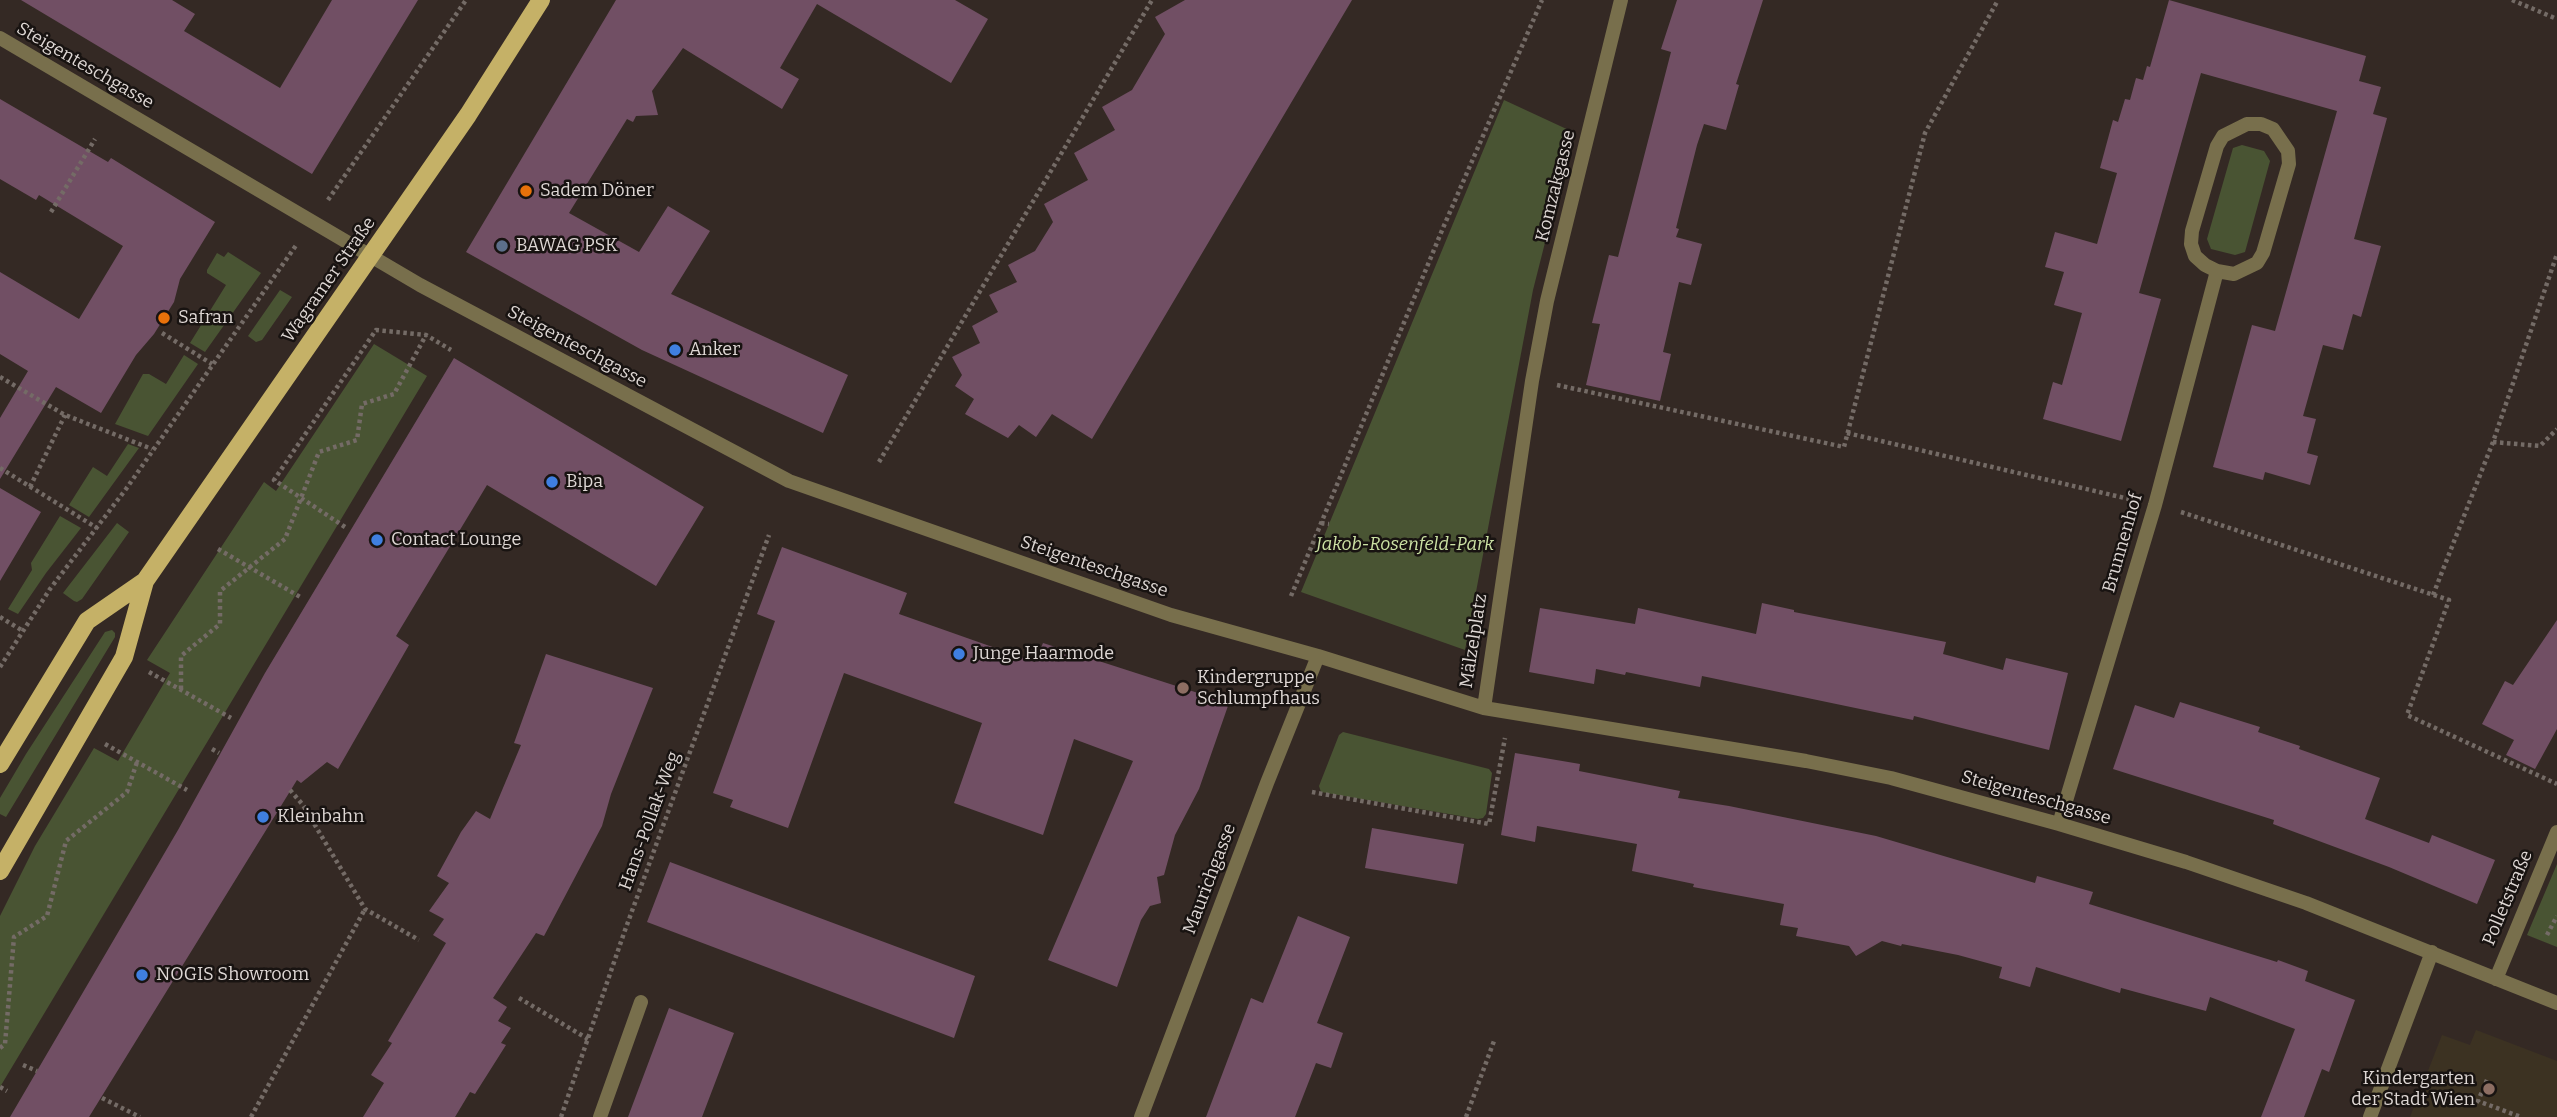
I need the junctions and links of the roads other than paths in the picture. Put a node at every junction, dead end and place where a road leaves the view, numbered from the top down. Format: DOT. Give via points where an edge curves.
graph roads {
  1 [pos="541,0"];
  2 [pos="1621,0"];
  3 [pos="0,38"];
  4 [pos="371,256"];
  5 [pos="2217,271"];
  6 [pos="1532,382"];
  7 [pos="145,580"];
  8 [pos="1171,615"];
  9 [pos="1318,656"];
  10 [pos="1484,708"];
  11 [pos="0,764"];
  12 [pos="2059,824"];
  13 [pos="2557,832"];
  14 [pos="0,871"];
  15 [pos="2432,952"];
  16 [pos="2496,979"];
  17 [pos="641,1002"];
  18 [pos="2557,1003"];
  19 [pos="600,1117"];
  20 [pos="1141,1117"];
  21 [pos="2370,1117"];
  1 -- 4 [label="main road, Wagramer Straße"];
  2 -- 6 [label="street, Komzakgasse" via="1547,302"];
  3 -- 4 [label="street, Steigenteschgasse"];
  4 -- 7 [label="main road, Wagramer Straße"];
  4 -- 8 [label="street, Steigenteschgasse" via="789,481"];
  5 -- 5 [label="street" via="2234,274 2257,263 2263,253 2289,164 2282,139 2260,124 2247,124 2222,136 2192,231 2194,256"];
  5 -- 12 [label="street, Brunnenhof" via="2155,505"];
  6 -- 10 [label="street, Mälzelplatz"];
  7 -- 11 [label="main road, Wagramer Straße" via="87,621"];
  7 -- 14 [label="main road, Wagramer Straße" via="124,657"];
  8 -- 9 [label="street, Mälzelplatz"];
  9 -- 10 [label="street, Mälzelplatz"];
  9 -- 20 [label="street, Maurichgasse"];
  10 -- 12 [label="street, Steigenteschgasse" via="1891,778"];
  12 -- 15 [label="street, Steigenteschgasse" via="2306,903"];
  13 -- 16 [label="street, Polletstraße"];
  15 -- 16 [label="street, Steigenteschgasse"];
  15 -- 21 [label="street"];
  16 -- 18 [label="street, Steigenteschgasse"];
  17 -- 19 [label="street"];
}
